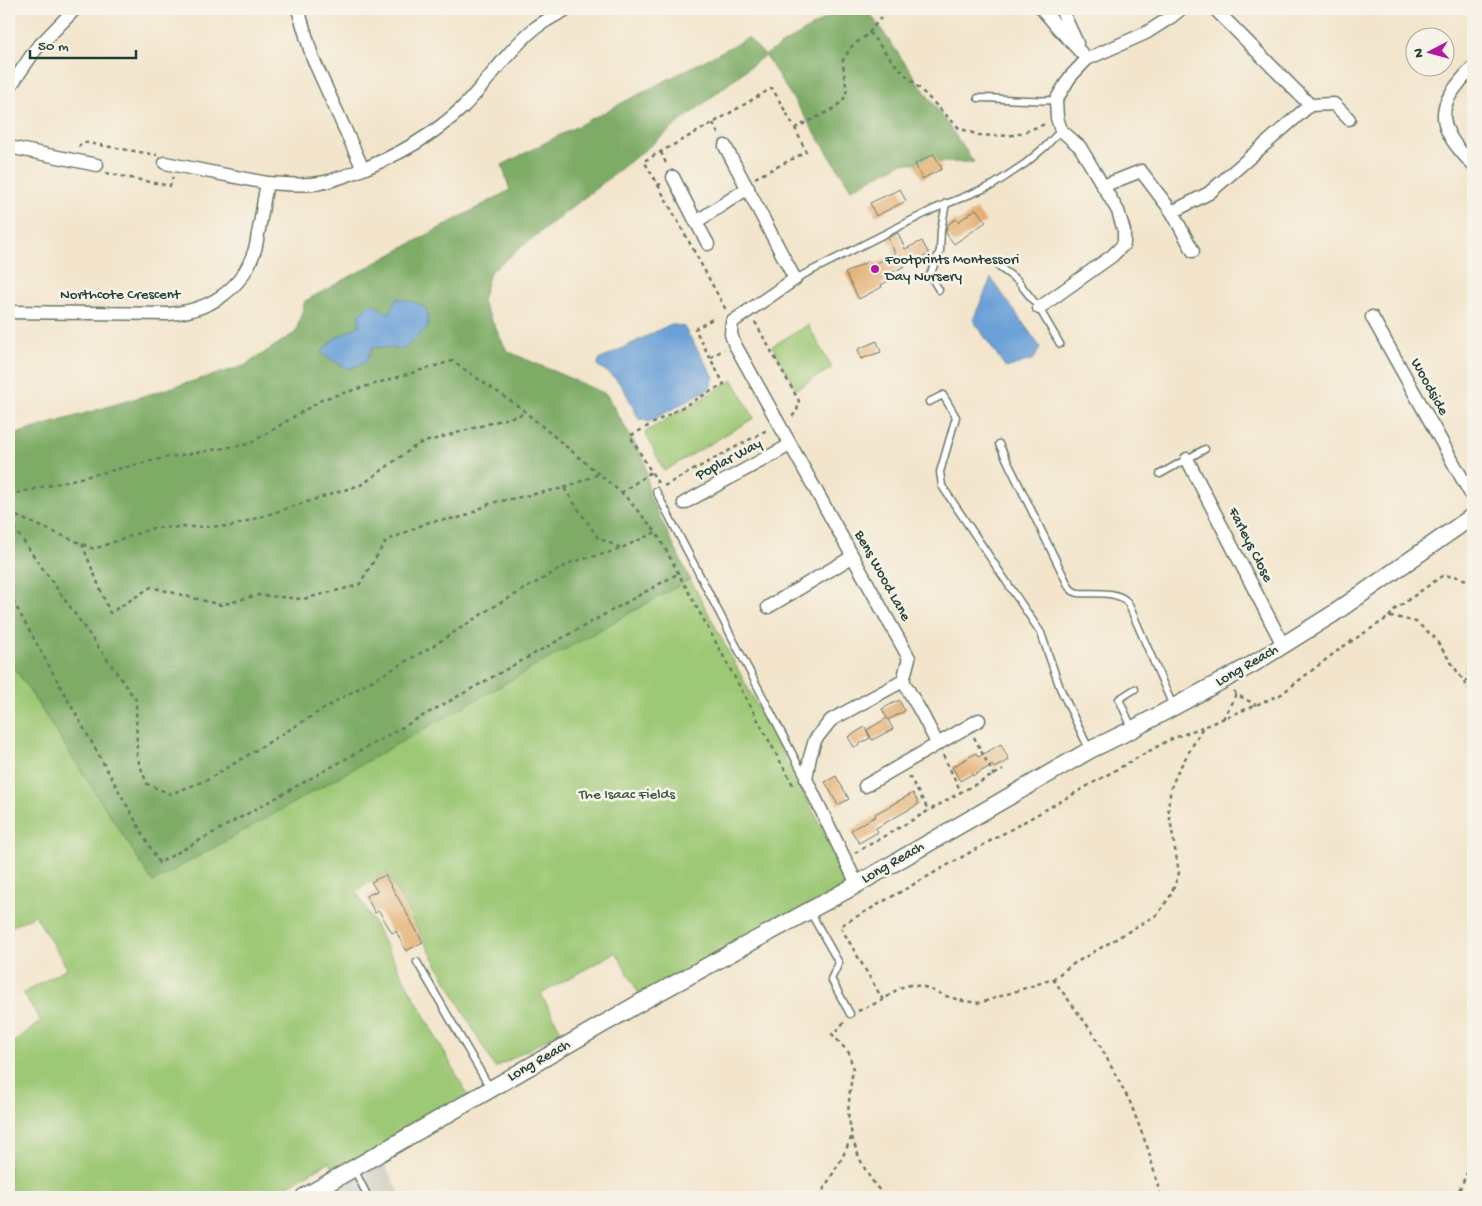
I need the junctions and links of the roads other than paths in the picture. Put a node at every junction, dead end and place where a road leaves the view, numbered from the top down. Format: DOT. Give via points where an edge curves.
graph roads {
  1 [pos="75,9"];
  2 [pos="298,9"];
  3 [pos="567,9"];
  4 [pos="1042,9"];
  5 [pos="1061,9"];
  6 [pos="1182,9"];
  7 [pos="1216,9"];
  8 [pos="1087,59"];
  9 [pos="1473,67"];
  10 [pos="9,88"];
  11 [pos="978,98"];
  12 [pos="1056,100"];
  13 [pos="1310,105"];
  14 [pos="1350,119"];
  15 [pos="1059,124"];
  16 [pos="725,146"];
  17 [pos="9,147"];
  18 [pos="170,164"];
  19 [pos="1473,164"];
  20 [pos="98,165"];
  21 [pos="363,169"];
  22 [pos="673,177"];
  23 [pos="267,183"];
  24 [pos="747,185"];
  25 [pos="1103,186"];
  26 [pos="946,204"];
  27 [pos="1172,212"];
  28 [pos="696,222"];
  29 [pos="708,244"];
  30 [pos="1193,251"];
  31 [pos="999,267"];
  32 [pos="795,279"];
  33 [pos="939,290"];
  34 [pos="1039,308"];
  35 [pos="9,312"];
  36 [pos="1372,318"];
  37 [pos="1060,344"];
  38 [pos="929,402"];
  39 [pos="999,444"];
  40 [pos="790,445"];
  41 [pos="1204,449"];
  42 [pos="1187,459"];
  43 [pos="1160,474"];
  44 [pos="656,491"];
  45 [pos="1473,498"];
  46 [pos="684,503"];
  47 [pos="1473,516"];
  48 [pos="852,557"];
  49 [pos="768,607"];
  50 [pos="1283,645"];
  51 [pos="903,681"];
  52 [pos="1135,689"];
  53 [pos="1174,707"];
  54 [pos="974,723"];
  55 [pos="1133,729"];
  56 [pos="937,743"];
  57 [pos="1090,750"];
  58 [pos="806,779"];
  59 [pos="865,786"];
  60 [pos="857,884"];
  61 [pos="809,910"];
  62 [pos="417,962"];
  63 [pos="850,1014"];
  64 [pos="490,1089"];
  65 [pos="354,1170"];
  66 [pos="304,1197"];
  67 [pos="368,1197"];
  1 -- 10 [label="street" via="36,49"];
  2 -- 21 [label="street" via="313,59"];
  3 -- 21 [label="street" via="535,28 462,108 443,123 387,160"];
  4 -- 8 [label="street"];
  5 -- 8 [label="street"];
  6 -- 8 [label="street" via="1146,33"];
  7 -- 13 [label="street"];
  8 -- 12 [label="street" via="1070,77"];
  9 -- 19 [label="street" via="1446,102 1444,118 1448,134"];
  11 -- 12 [label="lane"];
  12 -- 15 [label="street"];
  13 -- 14 [label="street" via="1334,104"];
  13 -- 27 [label="street" via="1209,193"];
  15 -- 25 [label="street" via="1080,147"];
  15 -- 26 [label="lane" via="1046,146 1033,157 993,185"];
  16 -- 24 [label="street"];
  17 -- 20 [label="street"];
  18 -- 23 [label="street"];
  21 -- 23 [label="street" via="320,183"];
  22 -- 28 [label="street"];
  23 -- 35 [label="street, Northcote Crescent" via="250,263 233,287 210,304 168,314"];
  24 -- 28 [label="street"];
  24 -- 32 [label="street"];
  25 -- 27 [label="street" via="1141,170"];
  25 -- 34 [label="street" via="1118,211 1124,230 1124,244"];
  26 -- 32 [label="lane"];
  26 -- 33 [label="lane" via="940,251 930,275"];
  27 -- 30 [label="street"];
  28 -- 29 [label="street"];
  31 -- 34 [label="lane" via="1017,280"];
  32 -- 40 [label="street, Bens Wood Lane" via="732,322 731,334"];
  34 -- 37 [label="lane"];
  36 -- 45 [label="street, Woodside"];
  38 -- 57 [label="lane" via="943,395 956,417 940,472 942,486 1041,633 1060,688"];
  39 -- 53 [label="lane" via="1069,587 1078,593 1124,598"];
  40 -- 46 [label="street, Poplar Way"];
  40 -- 48 [label="street, Bens Wood Lane"];
  41 -- 42 [label="lane"];
  42 -- 43 [label="lane"];
  42 -- 50 [label="street, Farleys Close"];
  44 -- 58 [label="lane"];
  47 -- 50 [label="street, Long Reach"];
  48 -- 49 [label="street"];
  48 -- 51 [label="street, Bens Wood Lane" via="909,658"];
  50 -- 53 [label="street, Long Reach"];
  51 -- 56 [label="street"];
  51 -- 58 [label="street" via="831,720 815,740"];
  52 -- 55 [label="lane" via="1119,699"];
  53 -- 55 [label="street, Long Reach"];
  54 -- 56 [label="street"];
  55 -- 57 [label="street, Long Reach"];
  56 -- 59 [label="street"];
  57 -- 60 [label="street, Long Reach"];
  58 -- 60 [label="street"];
  60 -- 61 [label="street, Long Reach"];
  61 -- 63 [label="lane" via="839,963 831,979"];
  61 -- 64 [label="street, Long Reach"];
  62 -- 64 [label="lane"];
  64 -- 65 [label="street, Long Reach"];
  65 -- 66 [label="street, Long Reach"];
  65 -- 67 [label="lane"];
}
